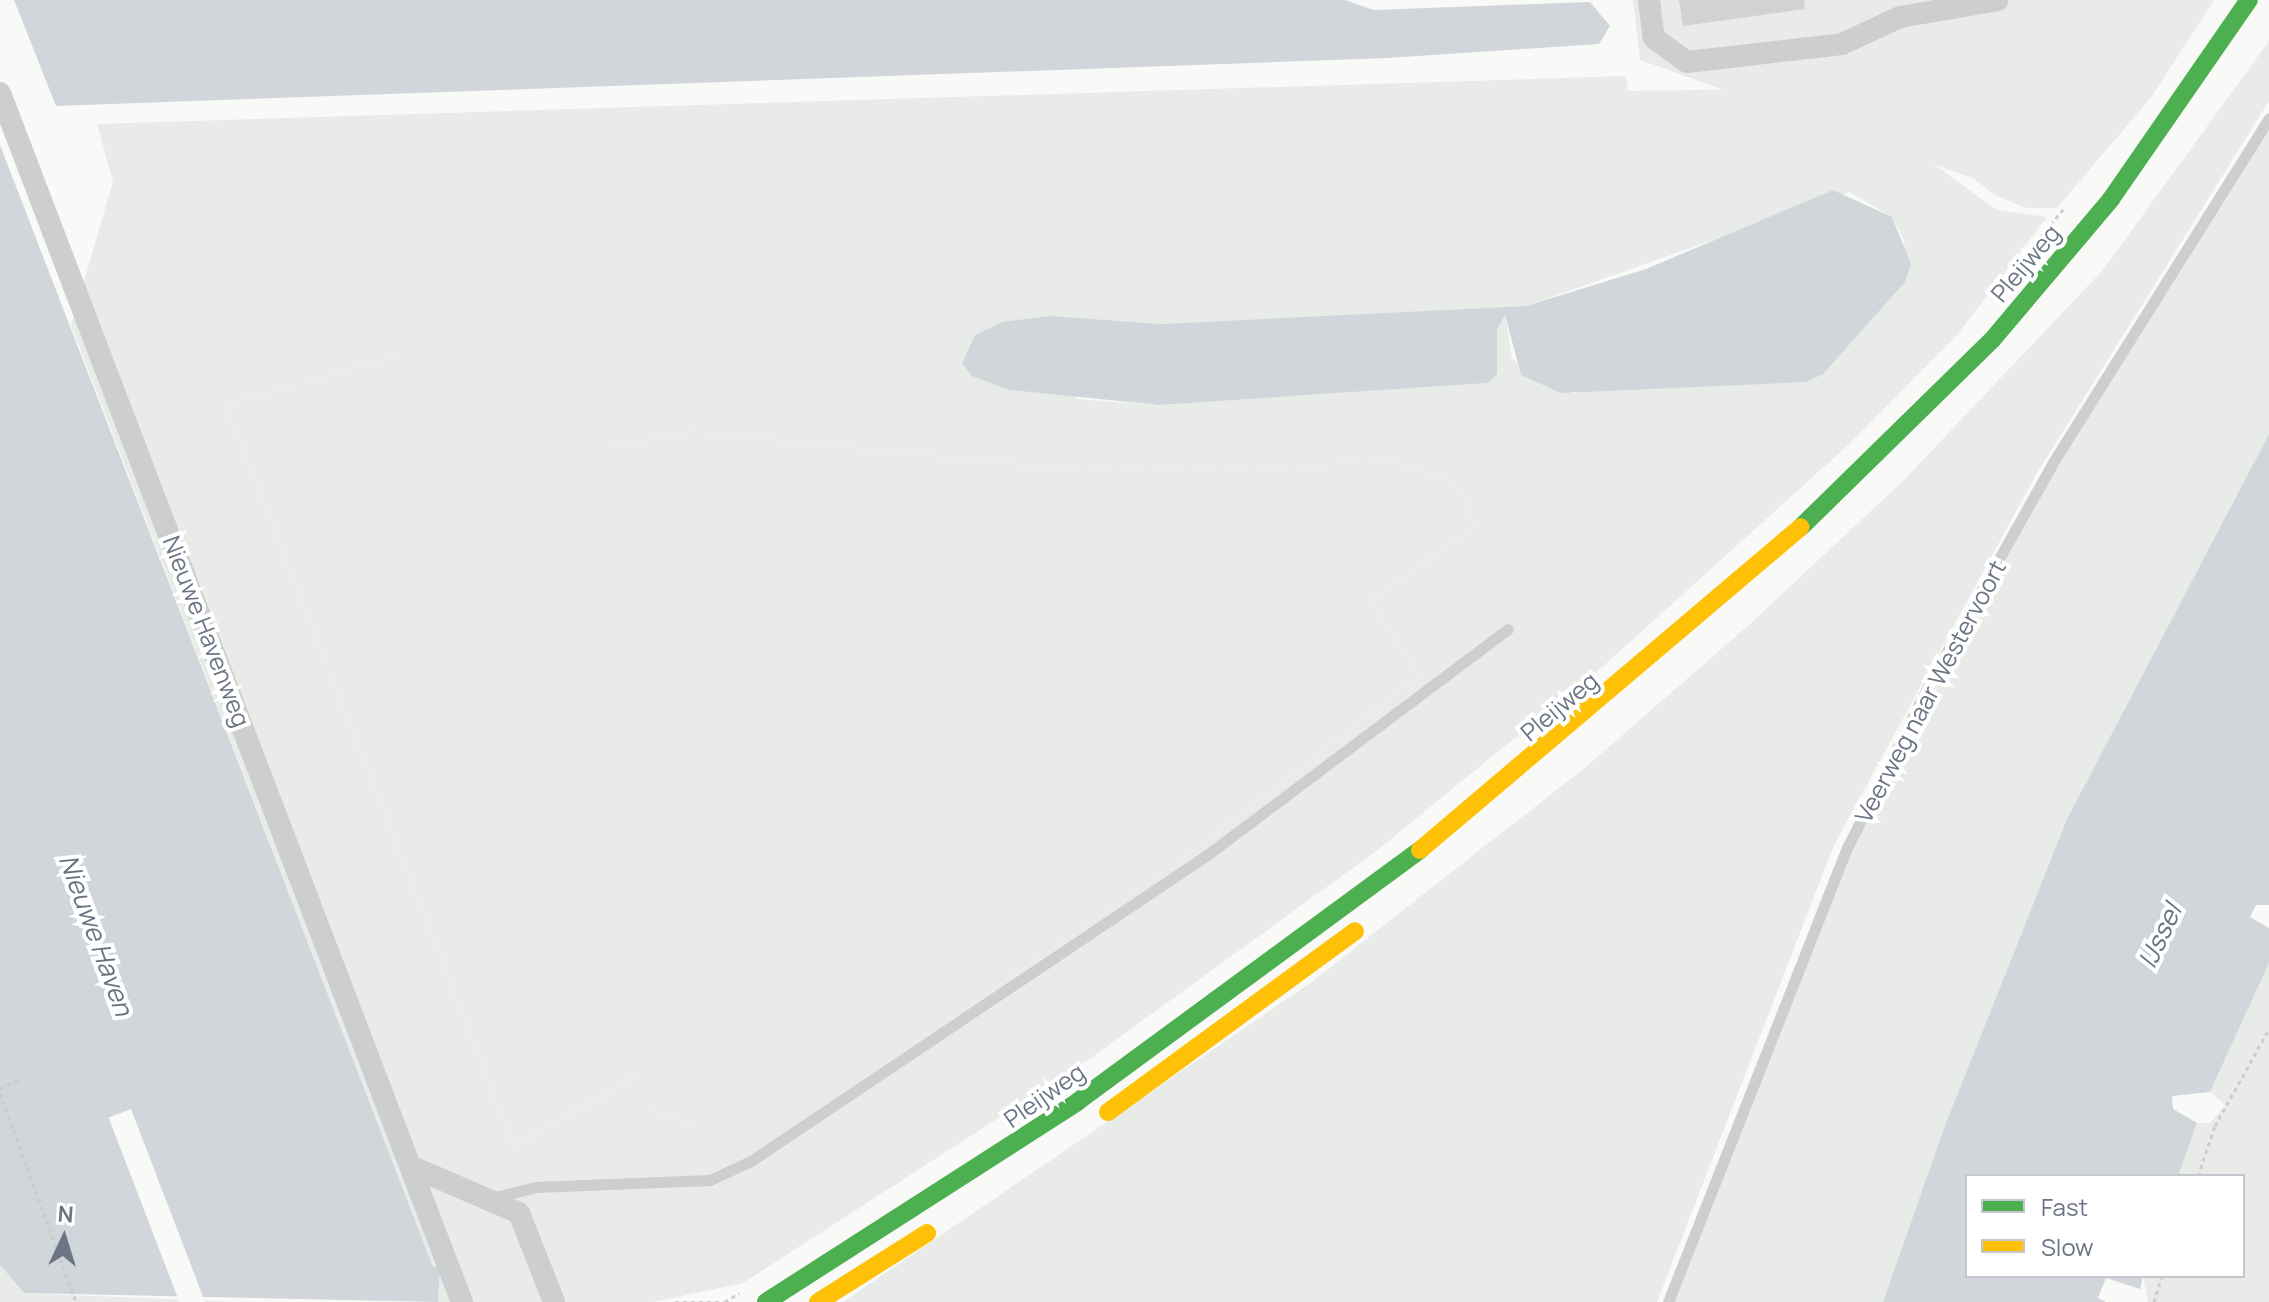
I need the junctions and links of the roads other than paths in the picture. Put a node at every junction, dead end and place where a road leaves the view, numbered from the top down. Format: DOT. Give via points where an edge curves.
graph roads {
  1 [pos="1649,0"];
  2 [pos="1998,0"];
  3 [pos="2249,0"];
  4 [pos="0,93"];
  5 [pos="2269,118"];
  6 [pos="1508,629"];
  7 [pos="1376,915"];
  8 [pos="1094,1122"];
  9 [pos="415,1168"];
  10 [pos="487,1199"];
  11 [pos="939,1225"];
  12 [pos="462,1302"];
  13 [pos="554,1302"];
  14 [pos="766,1302"];
  15 [pos="818,1302"];
  16 [pos="1668,1302"];
  1 -- 2 [label="street" via="1654,38 1687,62 1842,44 1900,17"];
  3 -- 14 [label="highway, Pleijweg" via="2111,199 1992,340 1764,562 1395,871 1077,1102"];
  4 -- 9 [label="street, Nieuwe Havenweg"];
  5 -- 16 [label="lane, Veerweg naar Westervoort" via="2052,464 1931,680 1848,846"];
  6 -- 10 [label="lane" via="1207,855 751,1161 710,1180 536,1187"];
  7 -- 8 [label="highway"];
  9 -- 10 [label="street"];
  9 -- 12 [label="street, Nieuwe Havenweg"];
  10 -- 13 [label="street" via="519,1213"];
  11 -- 15 [label="highway"];
}
